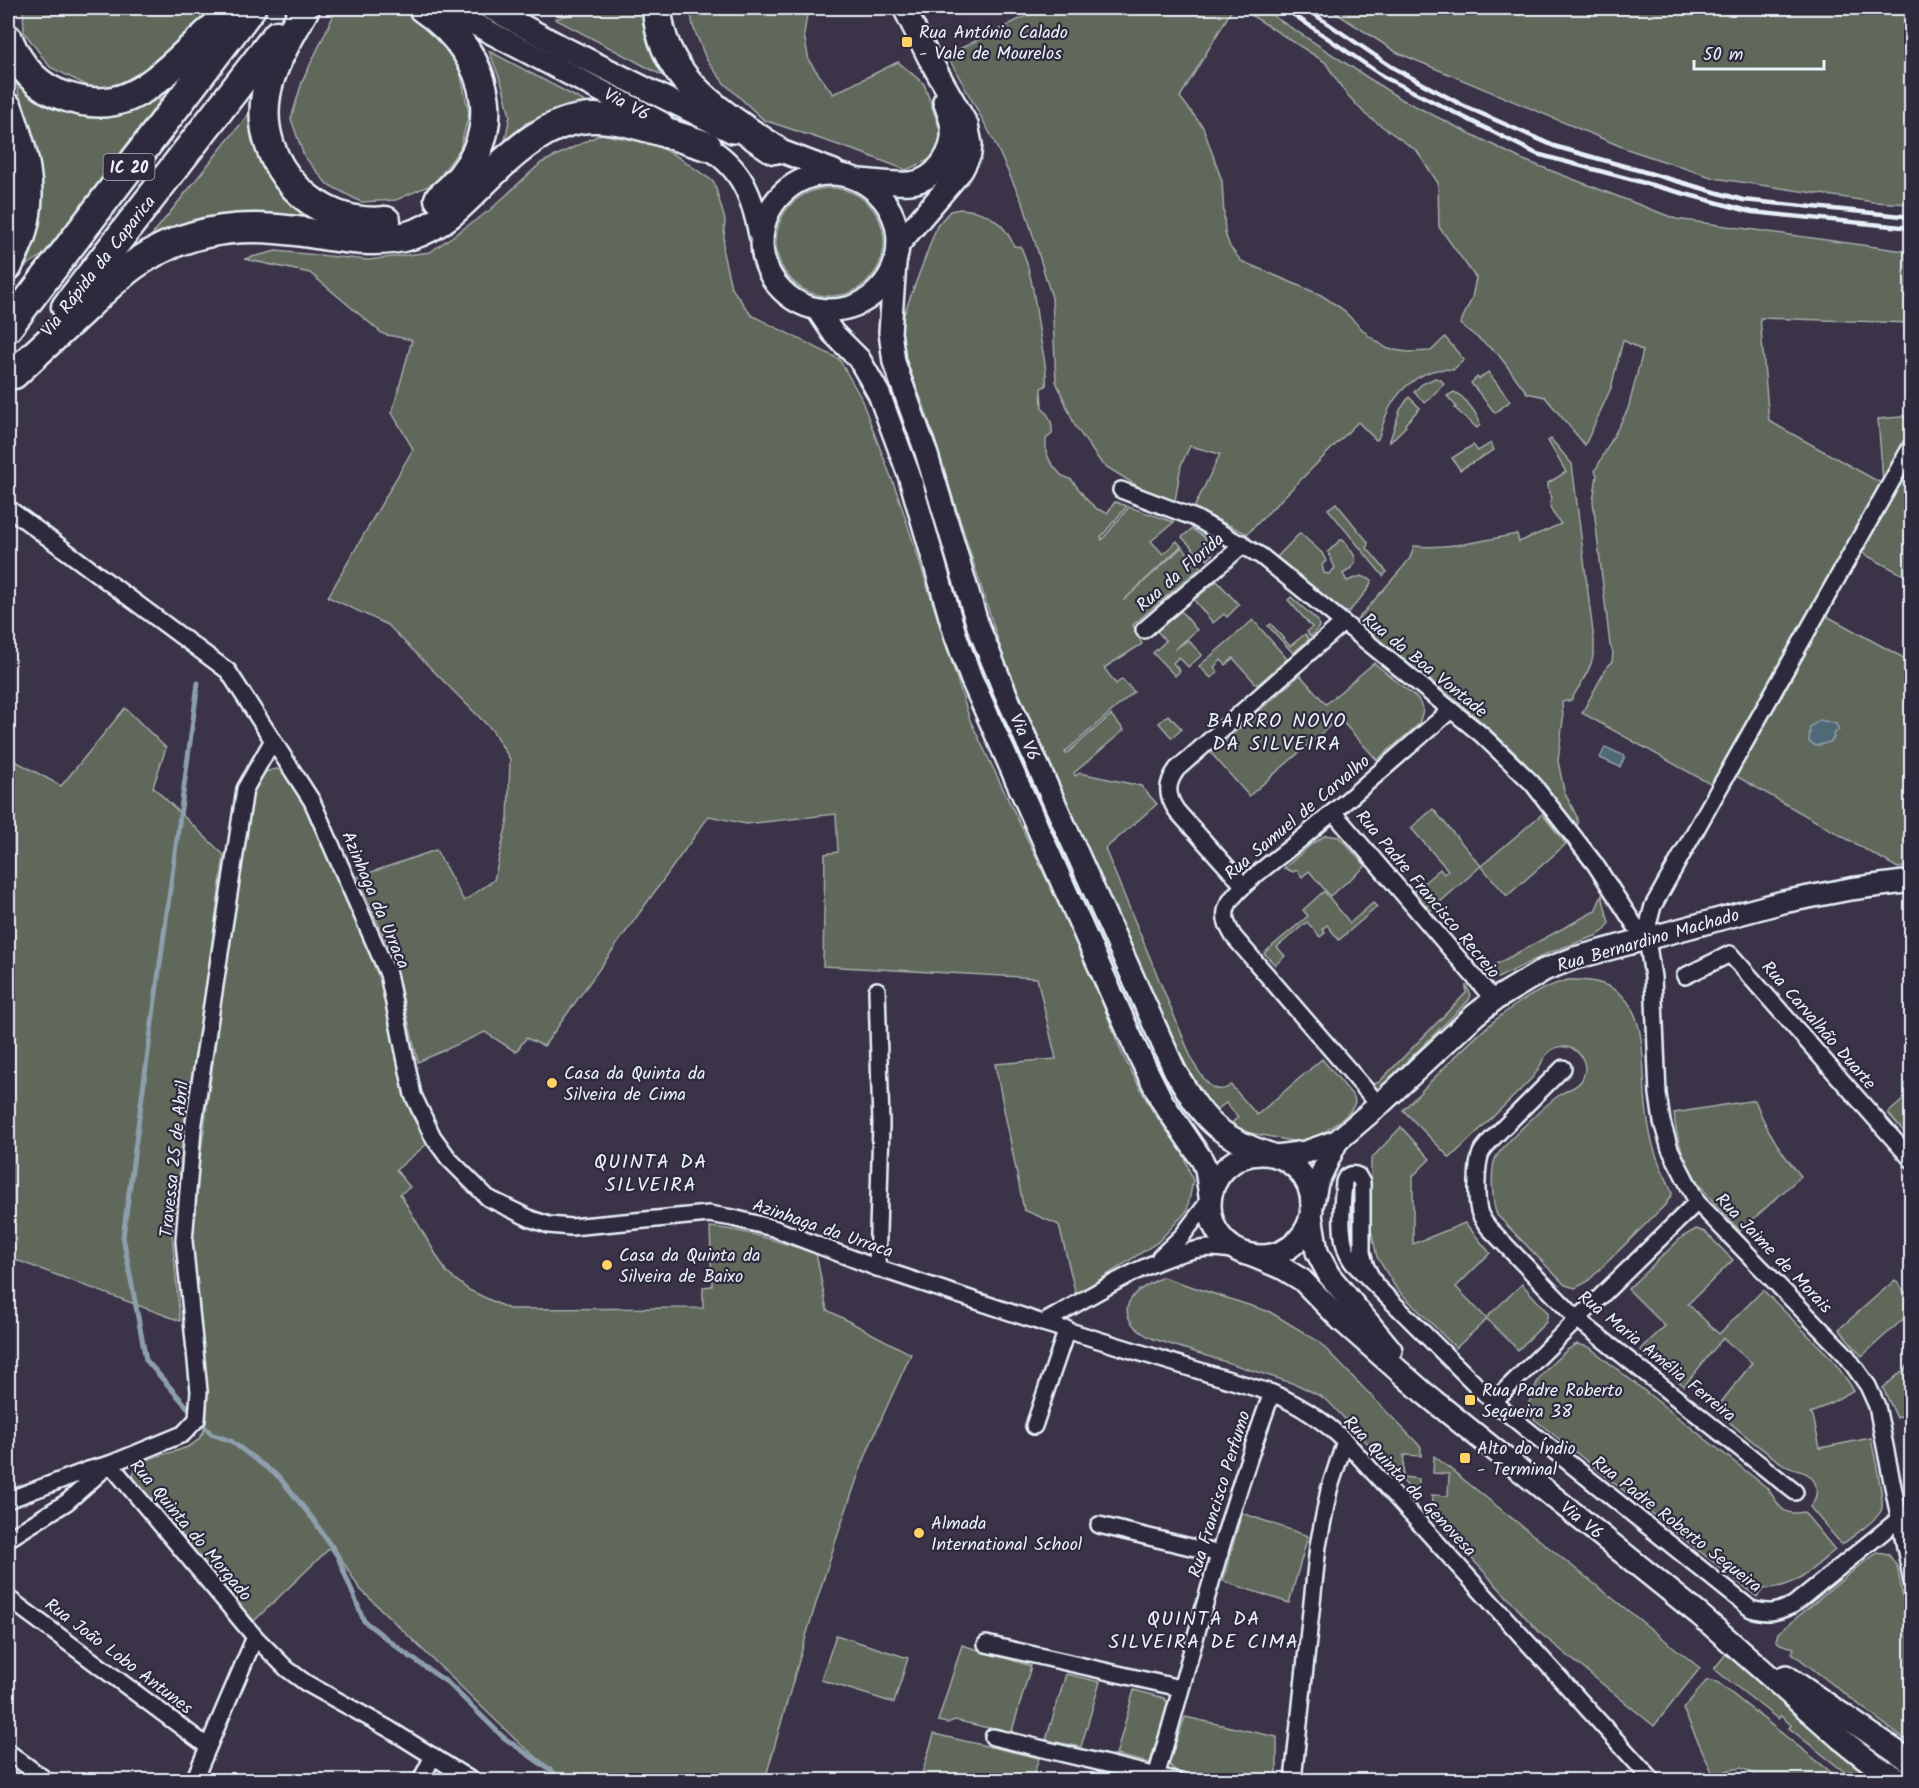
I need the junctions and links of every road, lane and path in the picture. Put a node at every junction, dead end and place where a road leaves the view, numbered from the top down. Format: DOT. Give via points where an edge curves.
graph roads {
  1 [pos="236,8"];
  2 [pos="251,8"];
  3 [pos="298,8"];
  4 [pos="305,8"];
  5 [pos="423,8"];
  6 [pos="438,8"];
  7 [pos="490,8"];
  8 [pos="657,8"];
  9 [pos="904,8"];
  10 [pos="8,39"];
  11 [pos="929,58"];
  12 [pos="8,108"];
  13 [pos="707,146"];
  14 [pos="774,149"];
  15 [pos="853,178"];
  16 [pos="762,249"];
  17 [pos="896,254"];
  18 [pos="8,266"];
  19 [pos="817,309"];
  20 [pos="8,327"];
  21 [pos="11,378"];
  22 [pos="1911,445"];
  23 [pos="1121,490"];
  24 [pos="8,508"];
  25 [pos="1242,543"];
  26 [pos="1343,623"];
  27 [pos="1144,630"];
  28 [pos="1451,710"];
  29 [pos="273,740"];
  30 [pos="1333,812"];
  31 [pos="1911,881"];
  32 [pos="1244,886"];
  33 [pos="1647,939"];
  34 [pos="1685,976"];
  35 [pos="877,990"];
  36 [pos="1494,1000"];
  37 [pos="1563,1068"];
  38 [pos="1379,1105"];
  39 [pos="1337,1141"];
  40 [pos="1273,1155"];
  41 [pos="1911,1160"];
  42 [pos="1209,1199"];
  43 [pos="1697,1202"];
  44 [pos="1311,1210"];
  45 [pos="1362,1239"];
  46 [pos="1343,1242"];
  47 [pos="1243,1252"];
  48 [pos="1153,1263"];
  49 [pos="877,1268"];
  50 [pos="1374,1282"];
  51 [pos="1577,1318"];
  52 [pos="1043,1323"];
  53 [pos="1067,1329"];
  54 [pos="1272,1393"];
  55 [pos="1436,1402"];
  56 [pos="1493,1402"];
  57 [pos="1034,1426"];
  58 [pos="1345,1441"];
  59 [pos="111,1464"];
  60 [pos="1795,1491"];
  61 [pos="8,1500"];
  62 [pos="1905,1515"];
  63 [pos="1100,1525"];
  64 [pos="8,1539"];
  65 [pos="1220,1554"];
  66 [pos="1911,1582"];
  67 [pos="8,1598"];
  68 [pos="1700,1615"];
  69 [pos="255,1637"];
  70 [pos="986,1644"];
  71 [pos="1180,1688"];
  72 [pos="993,1737"];
  73 [pos="207,1746"];
  74 [pos="8,1752"];
  75 [pos="433,1756"];
  76 [pos="1911,1762"];
  77 [pos="1156,1778"];
  78 [pos="46,1780"];
  79 [pos="194,1780"];
  80 [pos="421,1780"];
  81 [pos="471,1780"];
  82 [pos="1174,1780"];
  83 [pos="1293,1780"];
  84 [pos="1652,1780"];
  85 [pos="1901,1780"];
  1 -- 10 [label="highway" via="158,80 116,102 95,104 55,93 23,69"];
  2 -- 20 [label="highway, Via Rápida da Caparica / IC 20"];
  3 -- 21 [label="highway, Via Rápida da Caparica / IC 20"];
  4 -- 5 [label="highway" via="270,77 264,112 268,141 280,170 311,202 348,219 376,222 426,208 454,187 473,159 483,129 485,99 474,61 454,34"];
  6 -- 13 [label="main road, Via V6"];
  7 -- 14 [label="main road, Via V6" via="678,106"];
  8 -- 14 [label="highway" via="668,53 688,83 709,104"];
  9 -- 11 [label="main road"];
  11 -- 15 [label="main road" via="952,128 944,161 931,174 911,183"];
  11 -- 17 [label="main road" via="967,125 970,154"];
  12 -- 18 [label="highway" via="21,144 28,200 22,233"];
  13 -- 16 [label="main road, Via V6" via="729,163 743,181 754,209"];
  13 -- 21 [label="highway" via="633,122 586,117 557,124 524,144 452,212 413,234 366,240 239,228 191,237 128,269"];
  14 -- 15 [label="main road, Via V6"];
  15 -- 16 [label="main road" via="829,174 790,187 769,212"];
  15 -- 17 [label="main road" via="877,192 890,209 896,225"];
  16 -- 19 [label="main road" via="768,271 780,288 800,303"];
  17 -- 19 [label="main road" via="886,280 869,298 838,310"];
  17 -- 40 [label="main road, Via V6" via="890,332 894,362 926,452 978,626 1003,688 1190,1097 1217,1129 1240,1143"];
  19 -- 42 [label="main road, Via V6" via="833,333 859,359 879,394 909,475 970,678 1137,1051 1162,1101 1202,1160"];
  22 -- 33 [label="street" via="1653,906"];
  23 -- 25 [label="street, Rua da Boa Vontade" via="1195,518"];
  24 -- 29 [label="street, Azinhaga da Urraca" via="228,671"];
  25 -- 26 [label="street, Rua da Boa Vontade"];
  25 -- 27 [label="street, Rua da Florida"];
  26 -- 28 [label="street, Rua da Boa Vontade"];
  26 -- 32 [label="street" via="1170,779 1170,801"];
  28 -- 30 [label="street, Rua Samuel de Carvalho"];
  28 -- 33 [label="street, Rua da Boa Vontade" via="1532,783"];
  29 -- 49 [label="street, Azinhaga da Urraca" via="312,801 388,974 404,1058 423,1119 449,1159 488,1198 531,1219 571,1227 709,1214 733,1218 773,1228"];
  29 -- 59 [label="street, Travessa 25 de Abril" via="245,789 193,1129 184,1241 199,1391 197,1419 183,1434"];
  30 -- 32 [label="street, Rua Samuel de Carvalho"];
  30 -- 36 [label="street, Rua Padre Francisco Recreio"];
  31 -- 33 [label="main road, Rua Bernardino Machado" via="1783,902"];
  32 -- 38 [label="street, Rua Samuel de Carvalho" via="1227,905 1227,927"];
  33 -- 36 [label="main road, Rua Bernardino Machado" via="1544,970"];
  33 -- 43 [label="street, Rua Jaime de Morais" via="1662,1122 1670,1149"];
  34 -- 41 [label="street, Rua Carvalhão Duarte" via="1730,954"];
  35 -- 49 [label="street" via="881,1124"];
  36 -- 38 [label="main road, Rua Bernardino Machado"];
  37 -- 51 [label="street, Rua Maria Amélia Ferreira" via="1482,1153 1478,1208 1489,1228"];
  38 -- 39 [label="main road, Rua Bernardino Machado"];
  39 -- 40 [label="main road, Rua Bernardino Machado" via="1306,1152"];
  39 -- 44 [label="main road, Rua Bernardino Machado" via="1317,1183"];
  40 -- 42 [label="main road" via="1245,1156 1228,1165 1217,1177"];
  40 -- 44 [label="main road" via="1292,1164 1303,1175"];
  42 -- 47 [label="main road" via="1217,1232"];
  42 -- 48 [label="street" via="1182,1236"];
  43 -- 51 [label="street"];
  43 -- 62 [label="street, Rua Jaime de Morais" via="1858,1370 1877,1406"];
  44 -- 47 [label="main road" via="1303,1233 1284,1250 1269,1255"];
  44 -- 55 [label="main road, Via V6" via="1317,1252 1329,1275"];
  45 -- 46 [label="street" via="1355,1249 1347,1248"];
  45 -- 46 [label="street" via="1363,1184 1358,1176 1352,1175 1343,1184"];
  45 -- 50 [label="street" via="1364,1260"];
  46 -- 50 [label="street, Rua Padre Roberto Sequeira" via="1350,1260"];
  47 -- 48 [label="street" via="1209,1248"];
  47 -- 55 [label="main road, Via V6" via="1302,1280 1341,1320"];
  48 -- 52 [label="street"];
  49 -- 52 [label="street, Azinhaga da Urraca"];
  50 -- 56 [label="street, Rua Padre Roberto Sequeira"];
  51 -- 56 [label="street"];
  51 -- 60 [label="street, Rua Maria Amélia Ferreira"];
  52 -- 53 [label="street, Rua Quinta da Genovesa"];
  53 -- 54 [label="street, Rua Quinta da Genovesa"];
  53 -- 57 [label="street"];
  54 -- 58 [label="street, Rua Quinta da Genovesa" via="1312,1413"];
  54 -- 65 [label="street, Rua Francisco Perfumo"];
  55 -- 68 [label="main road, Via V6"];
  56 -- 62 [label="street, Rua Padre Roberto Sequeira" via="1750,1609 1777,1613 1793,1605"];
  58 -- 83 [label="street" via="1329,1490 1318,1545"];
  58 -- 84 [label="street, Rua Quinta da Genovesa"];
  59 -- 61 [label="street, Travessa 25 de Abril"];
  59 -- 64 [label="street, Rua Quinta do Morgado" via="67,1502"];
  59 -- 69 [label="street, Rua Quinta do Morgado"];
  62 -- 66 [label="street, Rua Jaime de Morais"];
  63 -- 65 [label="street"];
  65 -- 71 [label="street, Rua Francisco Perfumo"];
  67 -- 73 [label="street, Rua João Lobo Antunes"];
  68 -- 76 [label="main road, Via V6"];
  68 -- 85 [label="main road, Via V6" via="1841,1739"];
  69 -- 73 [label="street"];
  69 -- 75 [label="street, Rua Quinta do Morgado" via="306,1683"];
  70 -- 71 [label="street"];
  71 -- 77 [label="street, Rua Francisco Perfumo"];
  72 -- 77 [label="street"];
  73 -- 79 [label="street"];
  74 -- 78 [label="street"];
  75 -- 80 [label="street"];
  75 -- 81 [label="street, Rua Quinta do Morgado"];
  77 -- 82 [label="street"];
}
